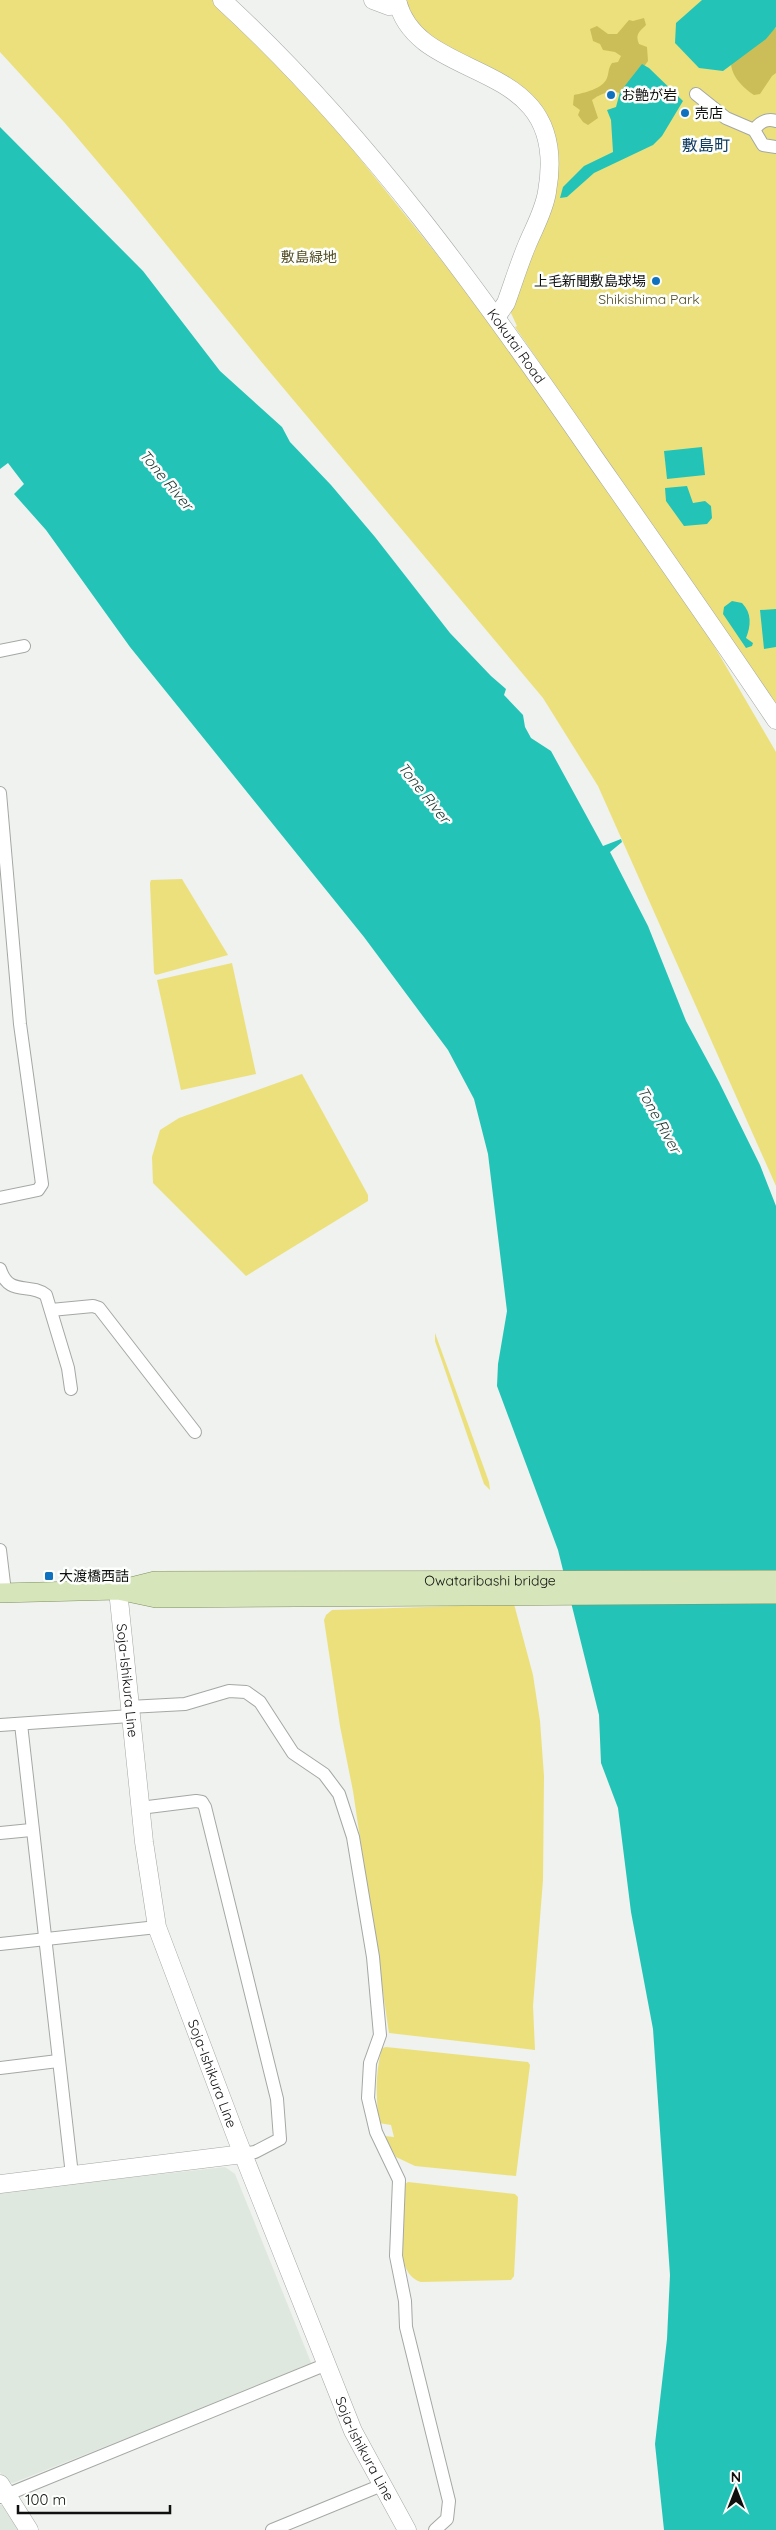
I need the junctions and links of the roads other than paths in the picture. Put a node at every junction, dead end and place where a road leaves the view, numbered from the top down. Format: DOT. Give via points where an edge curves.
graph roads {
  1 [pos="222,0"];
  2 [pos="373,0"];
  3 [pos="397,3"];
  4 [pos="696,94"];
  5 [pos="776,120"];
  6 [pos="754,130"];
  7 [pos="776,147"];
  8 [pos="497,316"];
  9 [pos="24,646"];
  10 [pos="0,650"];
  11 [pos="776,720"];
  12 [pos="0,793"];
  13 [pos="0,1198"];
  14 [pos="0,1269"];
  15 [pos="51,1310"];
  16 [pos="71,1389"];
  17 [pos="194,1432"];
  18 [pos="0,1550"];
  19 [pos="776,1580"];
  20 [pos="204,1589"];
  21 [pos="118,1590"];
  22 [pos="3,1593"];
  23 [pos="776,1594"];
  24 [pos="130,1711"];
  25 [pos="21,1724"];
  26 [pos="0,1725"];
  27 [pos="140,1808"];
  28 [pos="31,1830"];
  29 [pos="0,1833"];
  30 [pos="157,1927"];
  31 [pos="44,1939"];
  32 [pos="0,1944"];
  33 [pos="58,2062"];
  34 [pos="0,2068"];
  35 [pos="243,2154"];
  36 [pos="72,2175"];
  37 [pos="0,2184"];
  38 [pos="327,2364"];
  39 [pos="382,2485"];
  40 [pos="2,2492"];
  41 [pos="29,2530"];
  42 [pos="272,2530"];
  43 [pos="407,2530"];
  44 [pos="435,2530"];
  1 -- 8 [label="street, Kokutai Road" via="325,105 366,152"];
  2 -- 3 [label="street" via="389,6"];
  3 -- 8 [label="street" via="405,24 416,37 505,84 528,104 543,127 549,166 546,199 506,303"];
  4 -- 6 [label="street" via="726,118"];
  5 -- 6 [label="street" via="760,123"];
  6 -- 7 [label="street" via="764,144"];
  8 -- 11 [label="street, Kokutai Road"];
  9 -- 10 [label="street"];
  12 -- 13 [label="street" via="20,1024 42,1184 38,1190"];
  14 -- 15 [label="street" via="5,1280 15,1288 46,1295"];
  15 -- 16 [label="street"];
  15 -- 17 [label="street" via="97,1306"];
  18 -- 22 [label="street"];
  19 -- 20 [label="main road, Owataribashi bridge"];
  20 -- 21 [label="main road" via="155,1581"];
  20 -- 23 [label="main road, Owataribashi bridge"];
  21 -- 22 [label="main road"];
  21 -- 24 [label="street, Soja-Ishikura Line"];
  24 -- 25 [label="street"];
  24 -- 27 [label="street, Soja-Ishikura Line"];
  24 -- 44 [label="street" via="185,1704 229,1691 246,1692 260,1702 293,1753 324,1774 339,1794 353,1837 373,1957 380,2035 370,2063 370,2114 398,2180 396,2256 405,2301 406,2327 449,2501 447,2519"];
  25 -- 26 [label="street"];
  25 -- 28 [label="street"];
  27 -- 30 [label="street, Soja-Ishikura Line"];
  27 -- 35 [label="street" via="196,1801 205,1807 277,2099 280,2139 255,2152"];
  28 -- 29 [label="street"];
  28 -- 31 [label="street"];
  30 -- 31 [label="street"];
  30 -- 35 [label="street, Soja-Ishikura Line"];
  31 -- 32 [label="street"];
  31 -- 33 [label="street"];
  33 -- 34 [label="street"];
  33 -- 36 [label="street"];
  35 -- 36 [label="street"];
  35 -- 38 [label="street, Soja-Ishikura Line"];
  36 -- 37 [label="street"];
  38 -- 39 [label="street, Soja-Ishikura Line" via="357,2440"];
  38 -- 40 [label="street"];
  39 -- 42 [label="street"];
  39 -- 43 [label="street, Soja-Ishikura Line"];
  40 -- 41 [label="street"];
}
